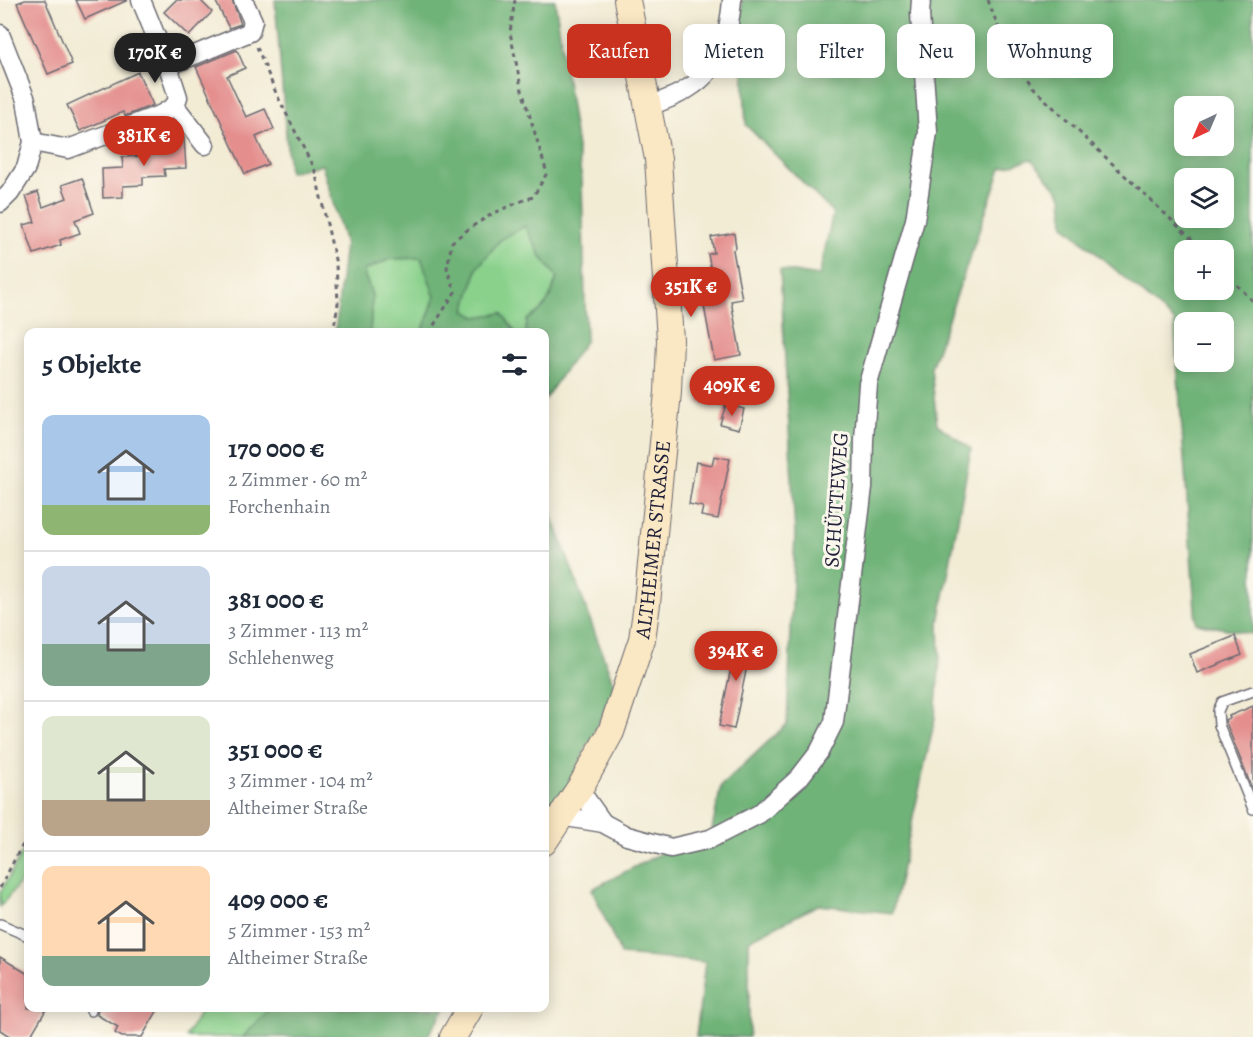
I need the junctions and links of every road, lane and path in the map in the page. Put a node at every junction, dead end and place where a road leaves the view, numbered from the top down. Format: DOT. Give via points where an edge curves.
graph roads {
  1 [pos="141,0"];
  2 [pos="243,0"];
  3 [pos="515,0"];
  4 [pos="627,0"];
  5 [pos="732,0"];
  6 [pos="921,0"];
  7 [pos="988,0"];
  8 [pos="250,32"];
  9 [pos="2,44"];
  10 [pos="168,66"];
  11 [pos="175,106"];
  12 [pos="648,106"];
  13 [pos="33,142"];
  14 [pos="204,145"];
  15 [pos="0,203"];
  16 [pos="1193,240"];
  17 [pos="1234,282"];
  18 [pos="1253,301"];
  19 [pos="334,328"];
  20 [pos="432,328"];
  21 [pos="1253,691"];
  22 [pos="579,789"];
  23 [pos="1253,809"];
  24 [pos="560,816"];
  25 [pos="603,823"];
  26 [pos="549,834"];
  27 [pos="24,844"];
  28 [pos="0,888"];
  29 [pos="0,924"];
  30 [pos="24,934"];
  31 [pos="468,1012"];
  32 [pos="453,1037"];
  1 -- 10 [label="street"];
  2 -- 8 [label="street" via="253,21"];
  3 -- 20 [label="path" via="510,32 521,87 547,173 533,197 478,221 452,242 447,268 455,292"];
  4 -- 12 [label="street, ALTHEIMER STRASSE"];
  5 -- 12 [label="street" via="730,28 719,57 703,78 675,98"];
  6 -- 25 [label="street, SCHÜTTEWEG" via="928,132 915,220 868,384 862,498 834,722 800,778 759,814 710,839 671,848 627,836"];
  7 -- 16 [label="path" via="1008,53 1033,88"];
  8 -- 10 [label="street"];
  8 -- 19 [label="path" via="315,171 336,264 338,303"];
  9 -- 13 [label="street" via="26,100"];
  10 -- 11 [label="street" via="178,97"];
  11 -- 13 [label="street" via="68,149"];
  11 -- 14 [label="street"];
  12 -- 22 [label="street, ALTHEIMER STRASSE" via="658,159 670,340 647,604 642,639 611,732"];
  13 -- 15 [label="street" via="26,168"];
  17 -- 18 [label="path"];
  21 -- 23 [label="lane" via="1222,702 1218,711 1219,725"];
  22 -- 24 [label="street, ALTHEIMER STRASSE"];
  22 -- 25 [label="street, SCHÜTTEWEG"];
  24 -- 25 [label="street, SCHÜTTEWEG"];
  24 -- 26 [label="street, ALTHEIMER STRASSE"];
  27 -- 28 [label="path"];
  29 -- 30 [label="lane"];
  31 -- 32 [label="street"];
}
